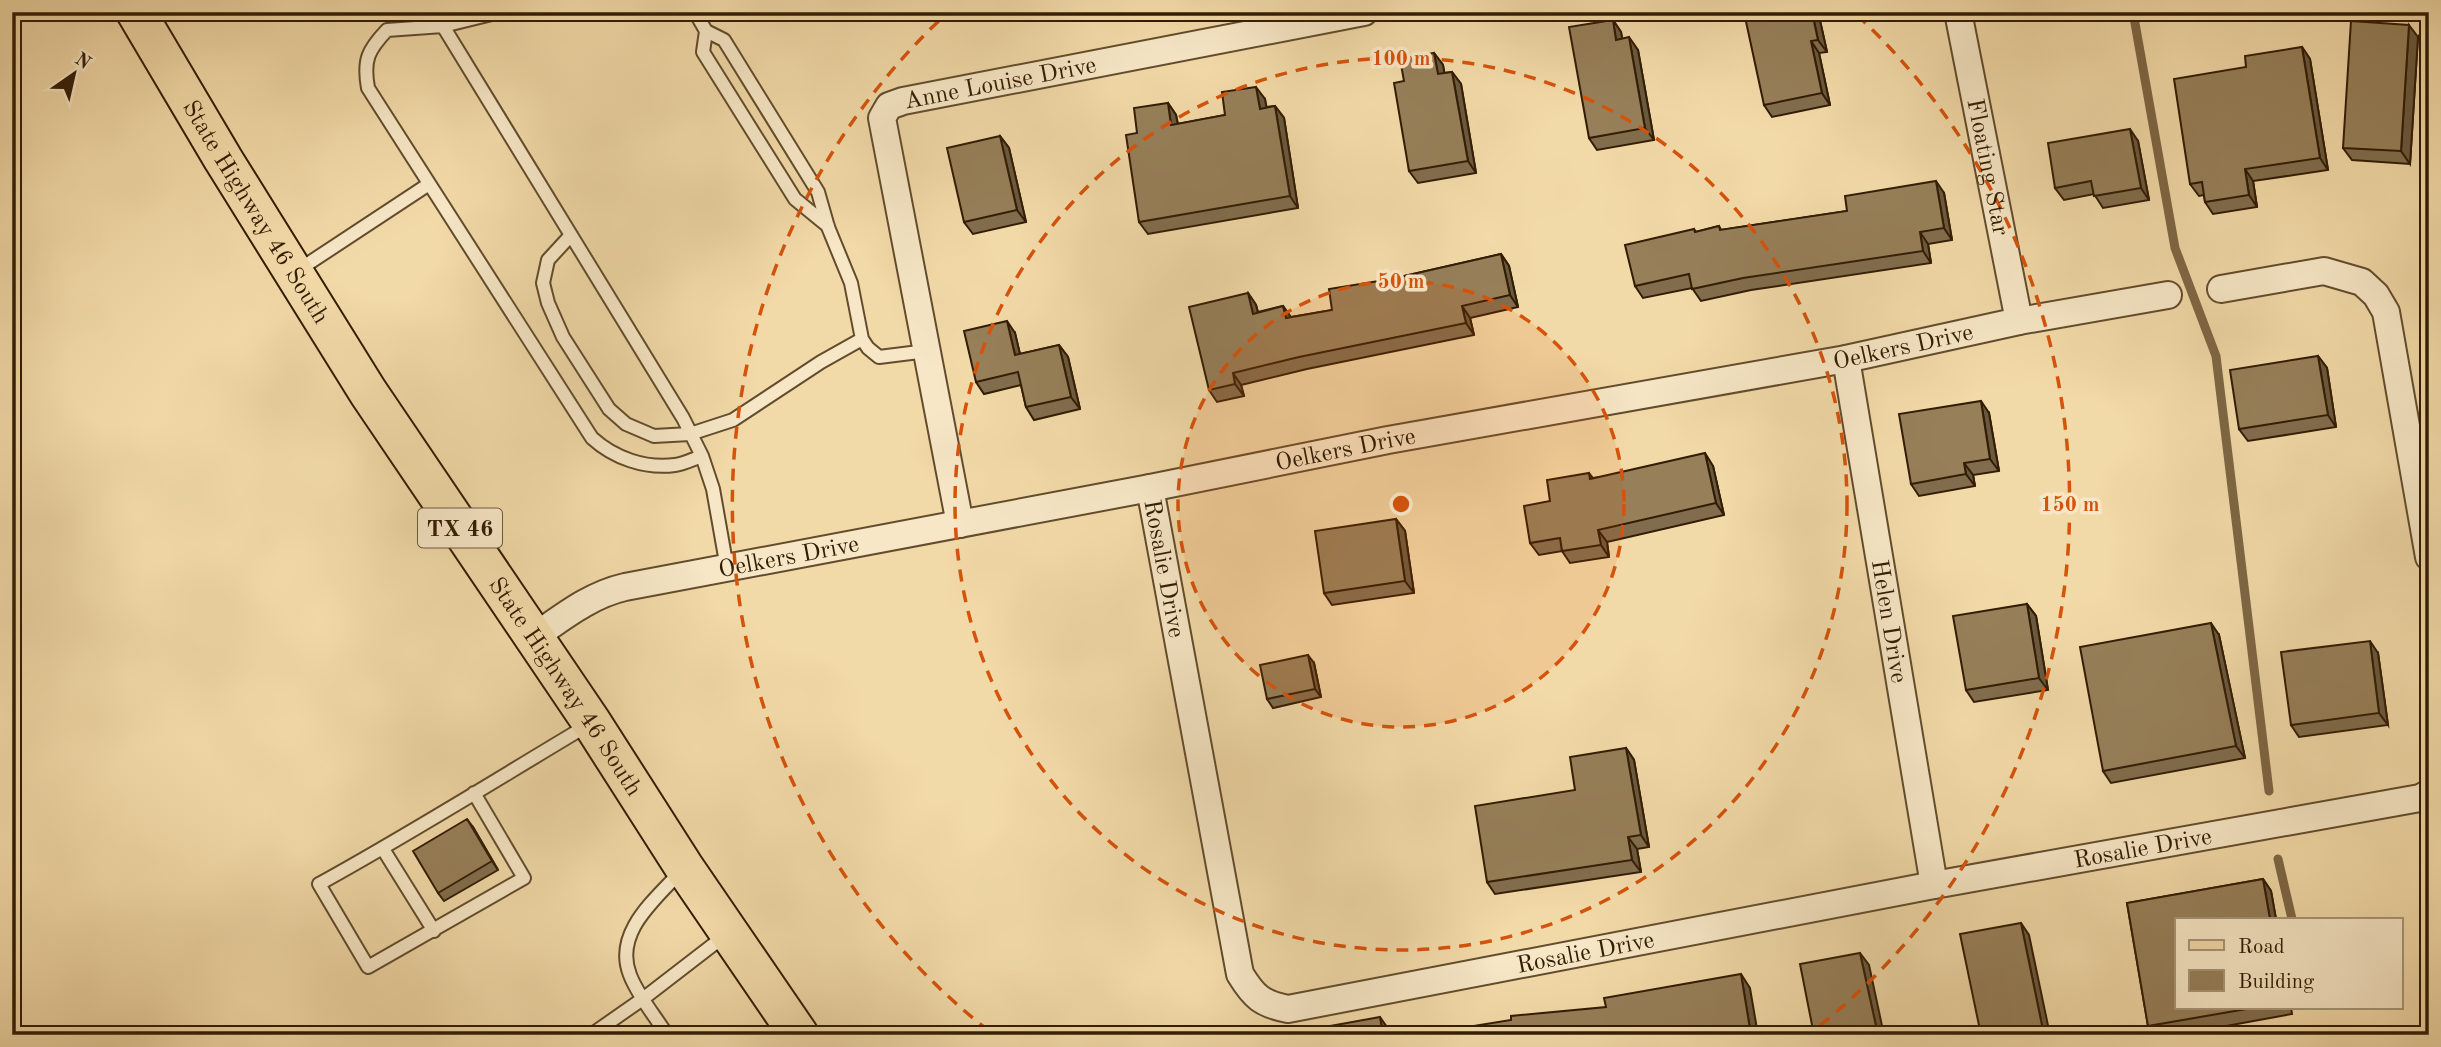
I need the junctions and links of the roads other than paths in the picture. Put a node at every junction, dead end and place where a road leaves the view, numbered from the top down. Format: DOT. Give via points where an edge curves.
graph roads {
  1 [pos="136,12"];
  2 [pos="499,12"];
  3 [pos="695,12"];
  4 [pos="1364,12"];
  5 [pos="1958,12"];
  6 [pos="443,26"];
  7 [pos="706,31"];
  8 [pos="429,184"];
  9 [pos="828,227"];
  10 [pos="571,235"];
  11 [pos="294,273"];
  12 [pos="2221,289"];
  13 [pos="2168,295"];
  14 [pos="2019,321"];
  15 [pos="862,339"];
  16 [pos="927,351"];
  17 [pos="1846,359"];
  18 [pos="690,434"];
  19 [pos="702,456"];
  20 [pos="1150,488"];
  21 [pos="960,524"];
  22 [pos="2429,557"];
  23 [pos="727,568"];
  24 [pos="534,637"];
  25 [pos="592,723"];
  26 [pos="474,793"];
  27 [pos="2429,793"];
  28 [pos="383,849"];
  29 [pos="684,867"];
  30 [pos="1934,886"];
  31 [pos="433,931"];
  32 [pos="730,932"];
  33 [pos="644,998"];
  34 [pos="591,1035"];
  35 [pos="667,1035"];
  36 [pos="799,1035"];
  1 -- 11 [label="main road, State Highway 46 South / TX 46"];
  2 -- 6 [label="lane"];
  3 -- 7 [label="lane"];
  4 -- 16 [label="street, Anne Louise Drive" via="889,106 882,118"];
  5 -- 14 [label="street, Floating Star"];
  6 -- 8 [label="lane" via="387,30 373,45 364,67 368,88"];
  6 -- 10 [label="lane"];
  7 -- 9 [label="lane" via="724,40 818,192"];
  7 -- 9 [label="lane" via="703,52 730,96 795,199"];
  8 -- 11 [label="lane"];
  8 -- 19 [label="lane" via="592,438 619,458 645,464 675,465"];
  9 -- 15 [label="lane" via="851,283"];
  10 -- 18 [label="lane"];
  10 -- 18 [label="lane" via="548,260 543,283 563,337 609,408 626,424 654,436"];
  11 -- 24 [label="main road, State Highway 46 South / TX 46" via="368,392"];
  12 -- 22 [label="street" via="2324,271 2362,282 2376,295 2386,312"];
  13 -- 14 [label="street, Oelkers Drive"];
  14 -- 17 [label="street, Oelkers Drive"];
  15 -- 16 [label="lane" via="879,357"];
  15 -- 18 [label="lane" via="733,420"];
  16 -- 21 [label="street, Anne Louise Drive"];
  17 -- 20 [label="street, Oelkers Drive" via="1388,440"];
  17 -- 30 [label="street, Helen Drive"];
  18 -- 19 [label="lane"];
  19 -- 23 [label="lane" via="713,489"];
  20 -- 21 [label="street, Oelkers Drive"];
  20 -- 30 [label="street, Rosalie Drive" via="1240,974 1252,993 1270,1006 1288,1009"];
  21 -- 23 [label="street, Oelkers Drive"];
  23 -- 24 [label="street, Oelkers Drive" via="605,592"];
  24 -- 25 [label="main road, State Highway 46 South / TX 46"];
  25 -- 26 [label="lane"];
  25 -- 29 [label="main road, State Highway 46 South / TX 46"];
  26 -- 28 [label="lane"];
  26 -- 31 [label="lane" via="524,878"];
  27 -- 30 [label="street, Rosalie Drive"];
  28 -- 31 [label="lane"];
  28 -- 31 [label="lane" via="319,884 368,967"];
  29 -- 32 [label="main road, State Highway 46 South / TX 46"];
  29 -- 33 [label="lane" via="633,925 625,951 630,975"];
  32 -- 33 [label="lane"];
  32 -- 36 [label="main road, State Highway 46 South / TX 46"];
  33 -- 34 [label="lane"];
  33 -- 35 [label="lane"];
}
